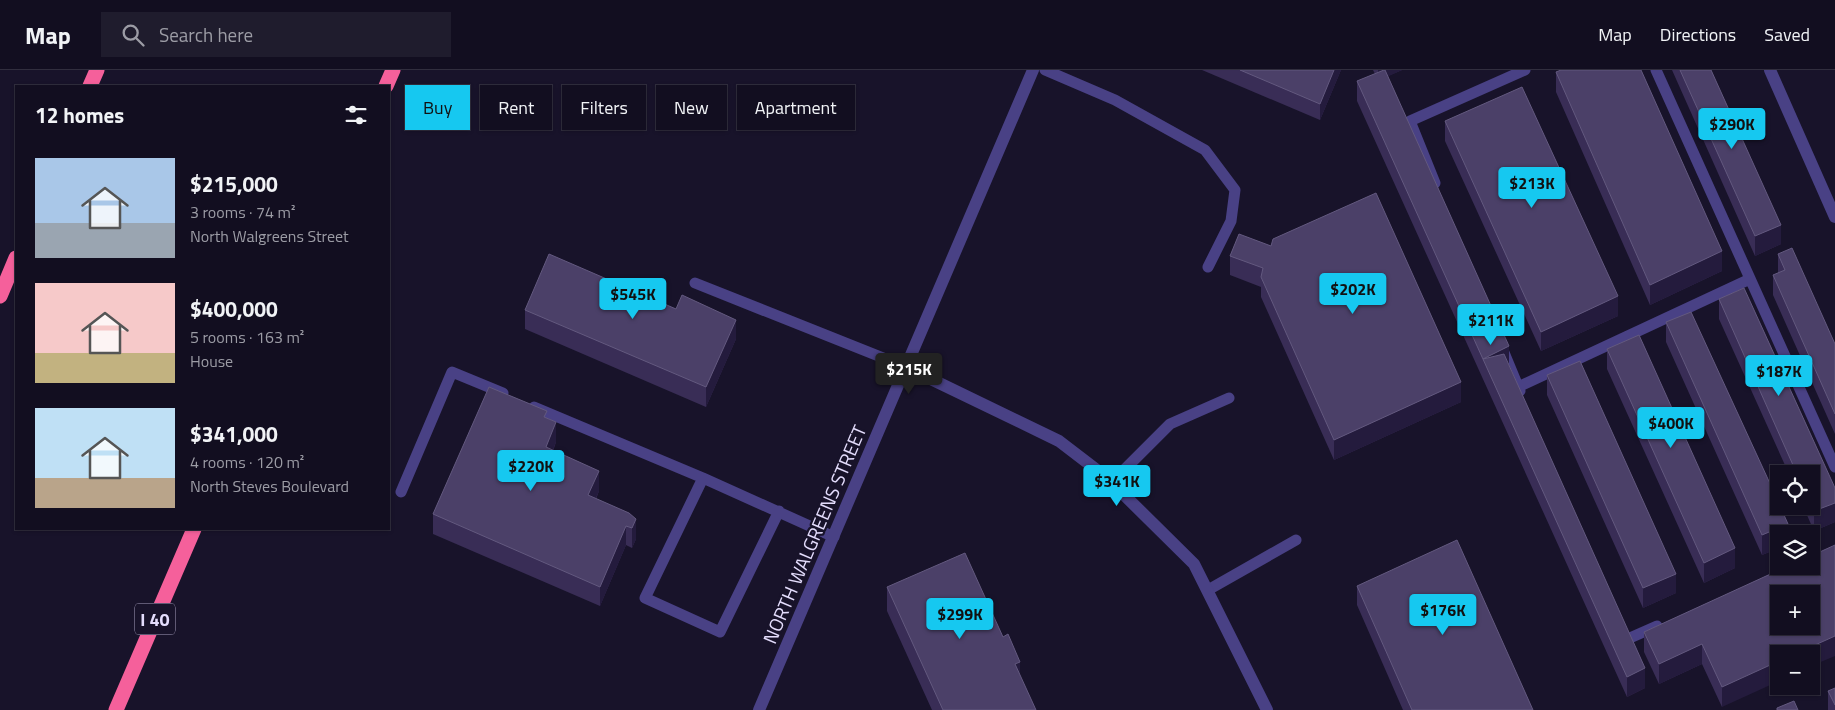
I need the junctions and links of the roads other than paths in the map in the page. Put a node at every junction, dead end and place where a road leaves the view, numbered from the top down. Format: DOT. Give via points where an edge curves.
graph roads {
  1 [pos="97,70"];
  2 [pos="393,70"];
  3 [pos="1033,70"];
  4 [pos="1045,70"];
  5 [pos="1525,70"];
  6 [pos="1656,70"];
  7 [pos="1770,70"];
  8 [pos="90,85"];
  9 [pos="386,85"];
  10 [pos="1440,195"];
  11 [pos="1835,217"];
  12 [pos="15,260"];
  13 [pos="1208,267"];
  14 [pos="1750,279"];
  15 [pos="695,283"];
  16 [pos="0,296"];
  17 [pos="1500,341"];
  18 [pos="906,367"];
  19 [pos="1518,387"];
  20 [pos="1229,398"];
  21 [pos="1526,405"];
  22 [pos="1835,467"];
  23 [pos="702,478"];
  24 [pos="1112,482"];
  25 [pos="401,492"];
  26 [pos="779,511"];
  27 [pos="194,530"];
  28 [pos="834,537"];
  29 [pos="1296,540"];
  30 [pos="1208,590"];
  31 [pos="1669,621"];
  32 [pos="1616,623"];
  33 [pos="116,710"];
  34 [pos="759,710"];
  35 [pos="1267,710"];
  1 -- 8 [label="highway"];
  2 -- 9 [label="highway"];
  3 -- 18 [label="street, NORTH WALGREENS STREET"];
  4 -- 13 [label="lane" via="1115,100 1205,150 1236,190 1231,221"];
  5 -- 10 [label="lane" via="1410,122"];
  6 -- 14 [label="lane"];
  7 -- 11 [label="street"];
  12 -- 16 [label="highway"];
  14 -- 19 [label="lane"];
  14 -- 22 [label="lane"];
  15 -- 18 [label="lane"];
  17 -- 19 [label="lane"];
  18 -- 24 [label="street" via="1058,441"];
  18 -- 28 [label="street, NORTH WALGREENS STREET"];
  19 -- 21 [label="lane"];
  20 -- 24 [label="lane" via="1170,424"];
  23 -- 25 [label="lane" via="452,372"];
  23 -- 26 [label="lane"];
  23 -- 26 [label="lane" via="645,598 720,632"];
  24 -- 30 [label="street" via="1194,564"];
  26 -- 28 [label="lane"];
  27 -- 33 [label="highway, I 40"];
  28 -- 34 [label="street, NORTH WALGREENS STREET"];
  29 -- 30 [label="lane"];
  30 -- 35 [label="street"];
  31 -- 32 [label="lane" via="1623,641"];
}
